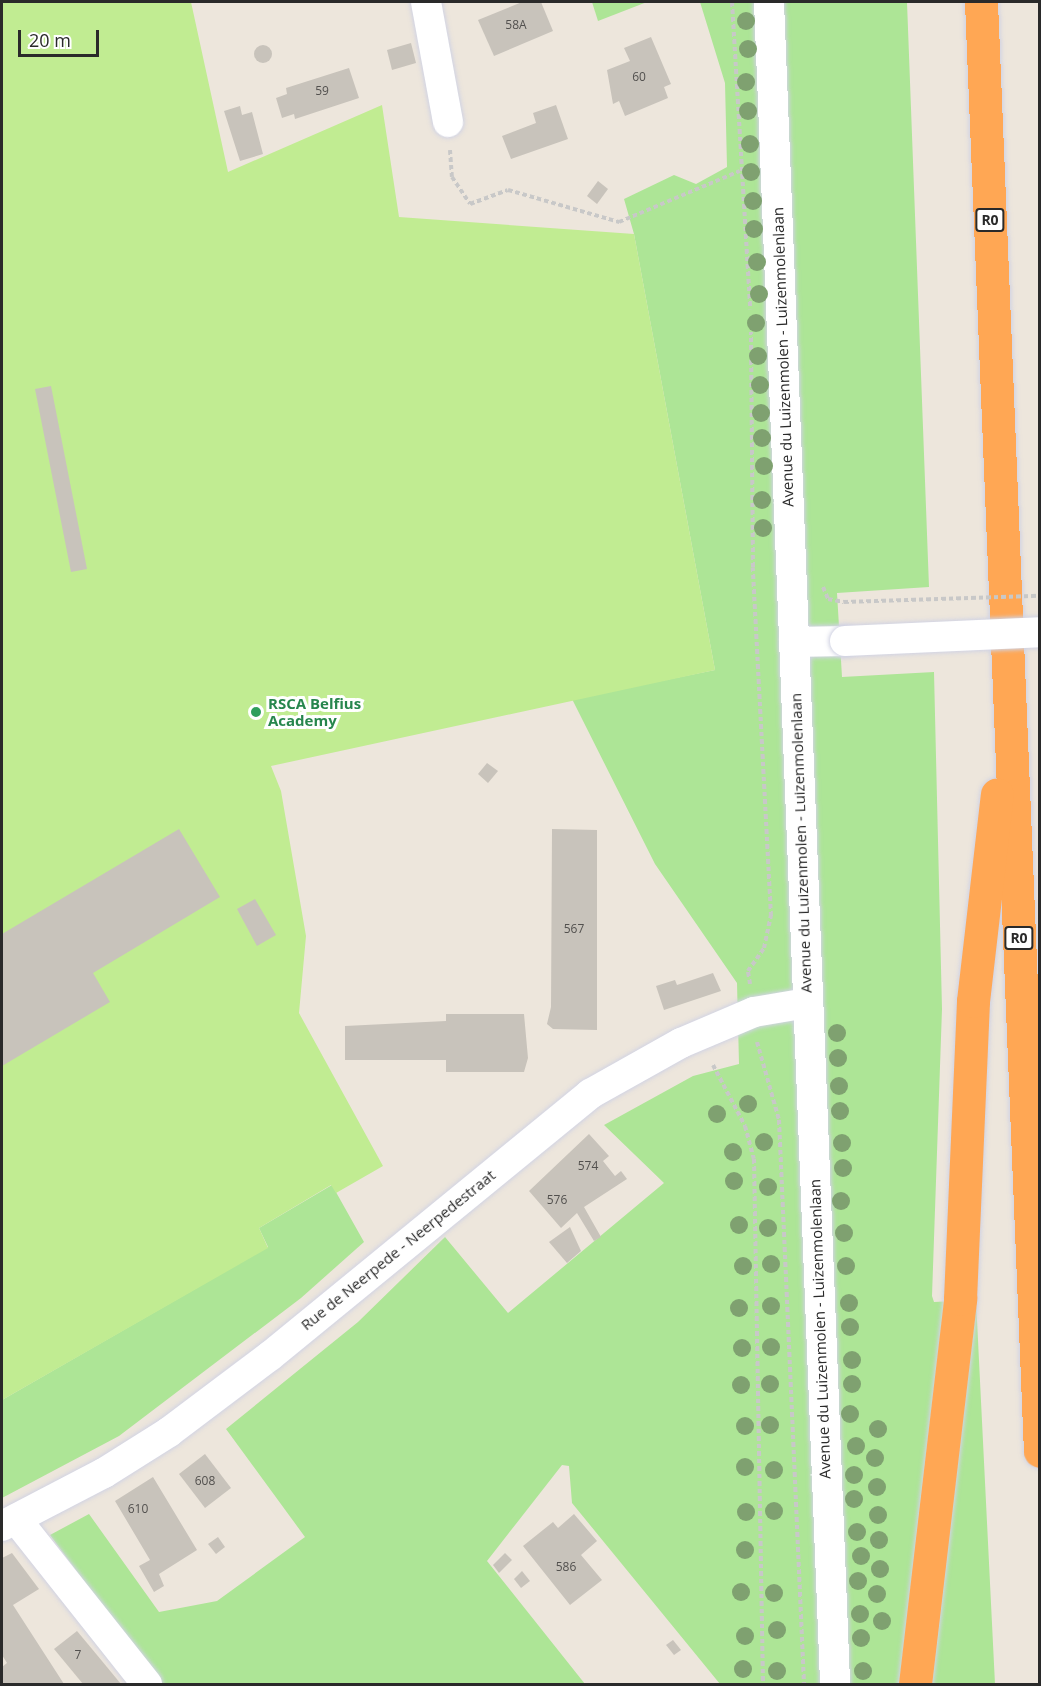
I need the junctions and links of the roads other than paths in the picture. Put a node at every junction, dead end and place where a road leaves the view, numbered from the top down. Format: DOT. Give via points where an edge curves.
graph roads {
  1 [pos="426,2"];
  2 [pos="769,2"];
  3 [pos="981,2"];
  4 [pos="448,122"];
  5 [pos="1040,632"];
  6 [pos="794,642"];
  7 [pos="1009,694"];
  8 [pos="807,1003"];
  9 [pos="1040,1450"];
  10 [pos="9,1522"];
  11 [pos="147,1684"];
  12 [pos="835,1684"];
  13 [pos="915,1684"];
  1 -- 4 [label="street"];
  2 -- 6 [label="street, Avenue du Luizenmolen - Luizenmolenlaan"];
  3 -- 7 [label="highway, R0"];
  5 -- 6 [label="street, bridge"];
  6 -- 8 [label="street, Avenue du Luizenmolen - Luizenmolenlaan"];
  7 -- 9 [label="highway, R0"];
  7 -- 13 [label="highway" via="972,1001 960,1299"];
  8 -- 10 [label="street, Rue de Neerpede - Neerpedestraat" via="754,1012 681,1043 590,1094 270,1356 178,1425 104,1473"];
  8 -- 12 [label="street, Avenue du Luizenmolen - Luizenmolenlaan"];
  10 -- 11 [label="street"];
}
